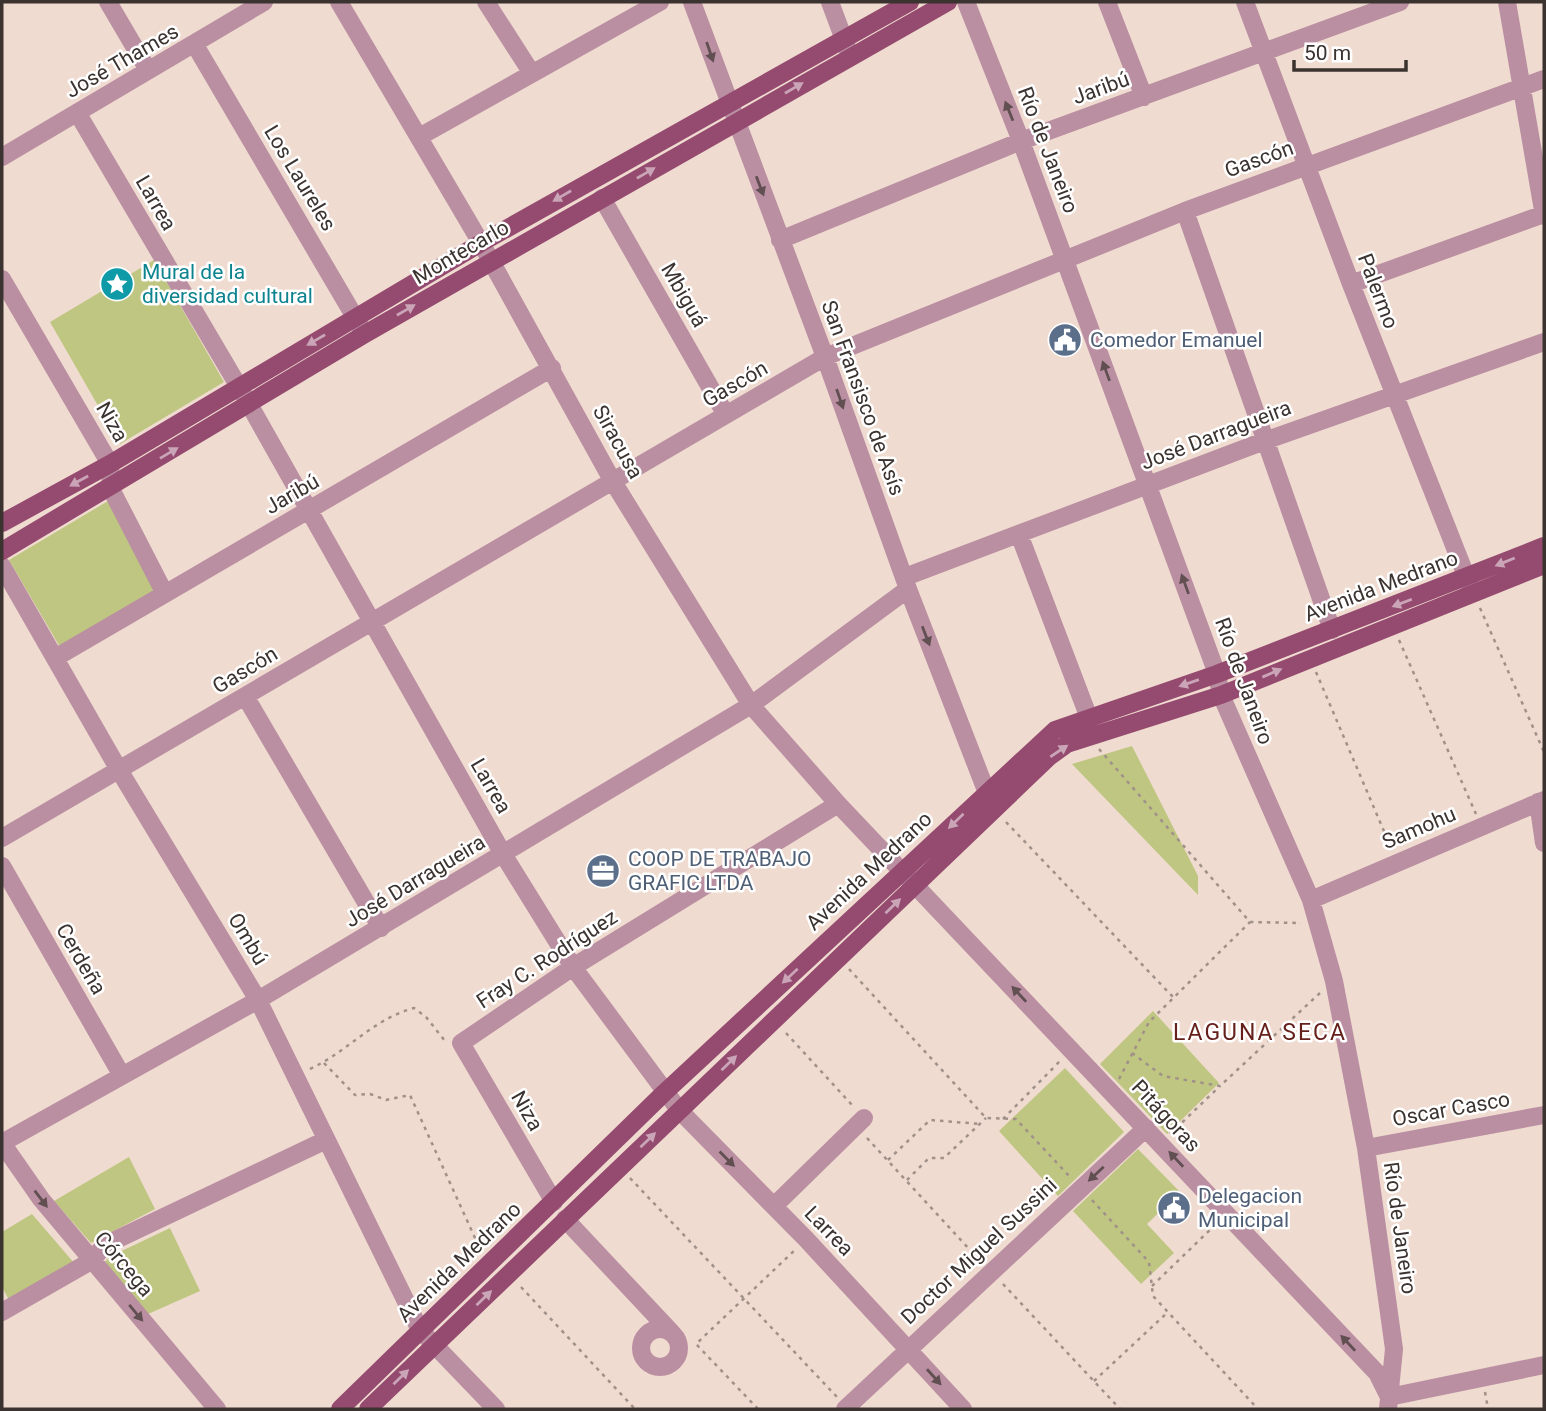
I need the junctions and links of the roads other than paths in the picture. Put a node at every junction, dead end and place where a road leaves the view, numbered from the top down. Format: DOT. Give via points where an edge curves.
graph roads {
  1 [pos="108,2"];
  2 [pos="264,2"];
  3 [pos="339,2"];
  4 [pos="660,2"];
  5 [pos="692,2"];
  6 [pos="830,2"];
  7 [pos="910,2"];
  8 [pos="948,2"];
  9 [pos="966,2"];
  10 [pos="1107,2"];
  11 [pos="1245,2"];
  12 [pos="1400,2"];
  13 [pos="1507,2"];
  14 [pos="495,5"];
  15 [pos="1373,6"];
  16 [pos="195,45"];
  17 [pos="847,47"];
  18 [pos="1264,53"];
  19 [pos="148,70"];
  20 [pos="531,72"];
  21 [pos="1544,79"];
  22 [pos="1524,86"];
  23 [pos="1144,97"];
  24 [pos="728,102"];
  25 [pos="78,114"];
  26 [pos="735,122"];
  27 [pos="419,137"];
  28 [pos="1021,141"];
  29 [pos="3,153"];
  30 [pos="1307,166"];
  31 [pos="602,198"];
  32 [pos="1185,211"];
  33 [pos="1544,215"];
  34 [pos="780,240"];
  35 [pos="481,243"];
  36 [pos="1064,259"];
  37 [pos="490,261"];
  38 [pos="2,279"];
  39 [pos="1350,284"];
  40 [pos="356,317"];
  41 [pos="365,334"];
  42 [pos="1544,342"];
  43 [pos="825,357"];
  44 [pos="552,368"];
  45 [pos="237,386"];
  46 [pos="1394,395"];
  47 [pos="249,404"];
  48 [pos="726,415"];
  49 [pos="1266,440"];
  50 [pos="110,464"];
  51 [pos="612,480"];
  52 [pos="1149,485"];
  53 [pos="111,489"];
  54 [pos="310,510"];
  55 [pos="2,523"];
  56 [pos="1019,534"];
  57 [pos="1544,547"];
  58 [pos="2,551"];
  59 [pos="1544,565"];
  60 [pos="2,566"];
  61 [pos="906,583"];
  62 [pos="1469,586"];
  63 [pos="165,594"];
  64 [pos="371,622"];
  65 [pos="1332,629"];
  66 [pos="55,659"];
  67 [pos="1217,674"];
  68 [pos="1221,695"];
  69 [pos="245,696"];
  70 [pos="751,705"];
  71 [pos="1088,718"];
  72 [pos="119,770"];
  73 [pos="985,793"];
  74 [pos="1541,801"];
  75 [pos="838,804"];
  76 [pos="994,809"];
  77 [pos="2,838"];
  78 [pos="1544,843"];
  79 [pos="503,854"];
  80 [pos="2,866"];
  81 [pos="909,878"];
  82 [pos="1311,900"];
  83 [pos="381,928"];
  84 [pos="573,967"];
  85 [pos="258,1000"];
  86 [pos="461,1043"];
  87 [pos="121,1074"];
  88 [pos="664,1093"];
  89 [pos="679,1110"];
  90 [pos="1544,1115"];
  91 [pos="860,1122"];
  92 [pos="1146,1128"];
  93 [pos="326,1140"];
  94 [pos="2,1143"];
  95 [pos="1366,1148"];
  96 [pos="554,1202"];
  97 [pos="774,1206"];
  98 [pos="565,1219"];
  99 [pos="92,1261"];
  100 [pos="2,1312"];
  101 [pos="421,1329"];
  102 [pos="672,1333"];
  103 [pos="434,1345"];
  104 [pos="908,1348"];
  105 [pos="1544,1364"];
  106 [pos="1388,1403"];
  107 [pos="846,1408"];
  108 [pos="217,1409"];
  109 [pos="340,1409"];
  110 [pos="368,1409"];
  111 [pos="495,1409"];
  112 [pos="964,1409"];
  1 -- 19 [label="street"];
  2 -- 16 [label="street, José Thames"];
  3 -- 27 [label="street, Siracusa"];
  4 -- 20 [label="street"];
  5 -- 24 [label="street, San Fransisco de Asís, one-way"];
  6 -- 17 [label="street"];
  7 -- 17 [label="main road, Montecarlo"];
  8 -- 17 [label="main road, Montecarlo"];
  28 -- 9 [label="street, Río de Janeiro, one-way"];
  10 -- 23 [label="street"];
  11 -- 18 [label="street, Palermo"];
  12 -- 15 [label="street, Jaribú"];
  13 -- 22 [label="street"];
  14 -- 20 [label="street"];
  15 -- 18 [label="street, Jaribú"];
  16 -- 19 [label="street, José Thames"];
  16 -- 40 [label="street, Los Laureles"];
  17 -- 24 [label="main road, Montecarlo"];
  26 -- 17 [label="main road, Montecarlo, one-way"];
  18 -- 23 [label="street, Jaribú"];
  18 -- 30 [label="street, Palermo"];
  19 -- 25 [label="street, José Thames"];
  20 -- 27 [label="street"];
  21 -- 22 [label="street, Gascón"];
  22 -- 30 [label="street, Gascón"];
  22 -- 33 [label="street"];
  23 -- 28 [label="street, Jaribú"];
  24 -- 26 [label="street, San Fransisco de Asís"];
  24 -- 35 [label="main road, Montecarlo, one-way"];
  25 -- 29 [label="street, José Thames"];
  25 -- 45 [label="street, Larrea"];
  31 -- 26 [label="main road, Montecarlo, one-way"];
  26 -- 34 [label="street, San Fransisco de Asís, one-way"];
  27 -- 35 [label="street, Siracusa"];
  28 -- 34 [label="street, Jaribú"];
  28 -- 36 [label="street, Río de Janeiro"];
  30 -- 32 [label="street, Gascón"];
  30 -- 39 [label="street, Palermo"];
  31 -- 37 [label="main road, Montecarlo"];
  31 -- 48 [label="street, Mbiguá"];
  32 -- 36 [label="street, Gascón"];
  32 -- 49 [label="street"];
  33 -- 39 [label="street"];
  34 -- 43 [label="street, San Fransisco de Asís"];
  35 -- 37 [label="street, Siracusa"];
  35 -- 40 [label="main road, Montecarlo"];
  36 -- 43 [label="street, Gascón"];
  52 -- 36 [label="street, Río de Janeiro, one-way"];
  41 -- 37 [label="main road, Montecarlo, one-way"];
  37 -- 44 [label="street, Siracusa"];
  38 -- 50 [label="street, Niza"];
  39 -- 46 [label="street, Palermo"];
  40 -- 41 [label="street, Los Laureles"];
  40 -- 45 [label="main road, Montecarlo, one-way"];
  41 -- 47 [label="main road, Montecarlo"];
  42 -- 46 [label="street, José Darragueira"];
  43 -- 48 [label="street, Gascón"];
  43 -- 61 [label="street, San Fransisco de Asís, one-way"];
  44 -- 51 [label="street, Siracusa"];
  44 -- 54 [label="street, Jaribú"];
  45 -- 47 [label="street, Larrea"];
  45 -- 50 [label="main road, Montecarlo"];
  46 -- 49 [label="street, José Darragueira"];
  46 -- 62 [label="street, Palermo"];
  53 -- 47 [label="main road, Montecarlo, one-way"];
  47 -- 54 [label="street, Larrea"];
  48 -- 51 [label="street, Gascón"];
  49 -- 52 [label="street, José Darragueira"];
  49 -- 65 [label="street"];
  50 -- 53 [label="street, Niza"];
  50 -- 55 [label="main road, Montecarlo, one-way"];
  51 -- 64 [label="street, Gascón"];
  51 -- 70 [label="street, Siracusa"];
  52 -- 56 [label="street, José Darragueira"];
  67 -- 52 [label="street, Río de Janeiro, one-way"];
  53 -- 58 [label="main road, Montecarlo"];
  53 -- 63 [label="street, Niza"];
  54 -- 63 [label="street, Jaribú"];
  54 -- 64 [label="street, Larrea"];
  56 -- 61 [label="street, José Darragueira"];
  56 -- 71 [label="street"];
  57 -- 62 [label="main road, Avenida Medrano, one-way"];
  59 -- 62 [label="main road, Avenida Medrano"];
  60 -- 66 [label="street, Ombú"];
  61 -- 70 [label="street, José Darragueira"];
  61 -- 73 [label="street, San Fransisco de Asís, one-way"];
  62 -- 65 [label="main road, Avenida Medrano, one-way"];
  68 -- 62 [label="main road, Avenida Medrano, one-way" via="1393,625"];
  63 -- 66 [label="street, Jaribú"];
  64 -- 69 [label="street, Gascón"];
  64 -- 79 [label="street, Larrea"];
  65 -- 67 [label="main road, Avenida Medrano"];
  66 -- 72 [label="street, Ombú"];
  67 -- 68 [label="street, Río de Janeiro"];
  67 -- 71 [label="main road, Avenida Medrano, one-way"];
  76 -- 68 [label="main road, Avenida Medrano, one-way" via="1067,744"];
  68 -- 82 [label="street, Río de Janeiro"];
  69 -- 72 [label="street, Gascón"];
  69 -- 83 [label="street"];
  70 -- 75 [label="street, Siracusa"];
  70 -- 79 [label="street, José Darragueira"];
  71 -- 73 [label="main road, Avenida Medrano" via="1055,730"];
  72 -- 77 [label="street, Gascón"];
  72 -- 85 [label="street, Ombú"];
  73 -- 76 [label="street, San Fransisco de Asís"];
  73 -- 81 [label="main road, Avenida Medrano, one-way"];
  74 -- 78 [label="street"];
  74 -- 82 [label="street, Samohu"];
  75 -- 81 [label="street, Siracusa"];
  75 -- 84 [label="street, Fray C. Rodríguez"];
  76 -- 81 [label="main road, Avenida Medrano"];
  79 -- 83 [label="street, José Darragueira"];
  79 -- 84 [label="street, Larrea"];
  80 -- 87 [label="street, Cerdeña"];
  81 -- 88 [label="main road, Avenida Medrano, one-way"];
  89 -- 81 [label="main road, Avenida Medrano, one-way" via="839,958"];
  92 -- 81 [label="street, Pitágoras, one-way"];
  82 -- 95 [label="street, Río de Janeiro" via="1334,981"];
  83 -- 85 [label="street, José Darragueira"];
  84 -- 86 [label="street, Fray C. Rodríguez"];
  84 -- 88 [label="street, Larrea"];
  85 -- 87 [label="street, José Darragueira"];
  85 -- 93 [label="street, Ombú"];
  86 -- 96 [label="street, Niza"];
  87 -- 94 [label="street, José Darragueira"];
  88 -- 89 [label="street, Larrea"];
  88 -- 96 [label="main road, Avenida Medrano"];
  89 -- 97 [label="street, Larrea, one-way"];
  98 -- 89 [label="main road, Avenida Medrano, one-way"];
  90 -- 95 [label="street, Oscar Casco"];
  91 -- 97 [label="street"];
  92 -- 104 [label="street, Doctor Miguel Sussini, one-way"];
  106 -- 92 [label="street, Pitágoras, one-way" via="1377,1373"];
  93 -- 99 [label="street" via="105,1245"];
  93 -- 101 [label="street, Ombú"];
  94 -- 99 [label="street, Córcega, one-way"];
  95 -- 106 [label="street, Río de Janeiro" via="1394,1349"];
  96 -- 101 [label="main road, Avenida Medrano"];
  97 -- 104 [label="street, Larrea"];
  98 -- 102 [label="street"];
  103 -- 98 [label="main road, Avenida Medrano, one-way"];
  99 -- 100 [label="street"];
  99 -- 108 [label="street, Córcega, one-way"];
  101 -- 103 [label="street, Ombú"];
  101 -- 109 [label="main road, Avenida Medrano"];
  110 -- 103 [label="main road, Avenida Medrano, one-way"];
  103 -- 111 [label="street, Ombú"];
  104 -- 107 [label="street, Doctor Miguel Sussini"];
  104 -- 112 [label="street, Larrea, one-way"];
  105 -- 106 [label="street"];
}
